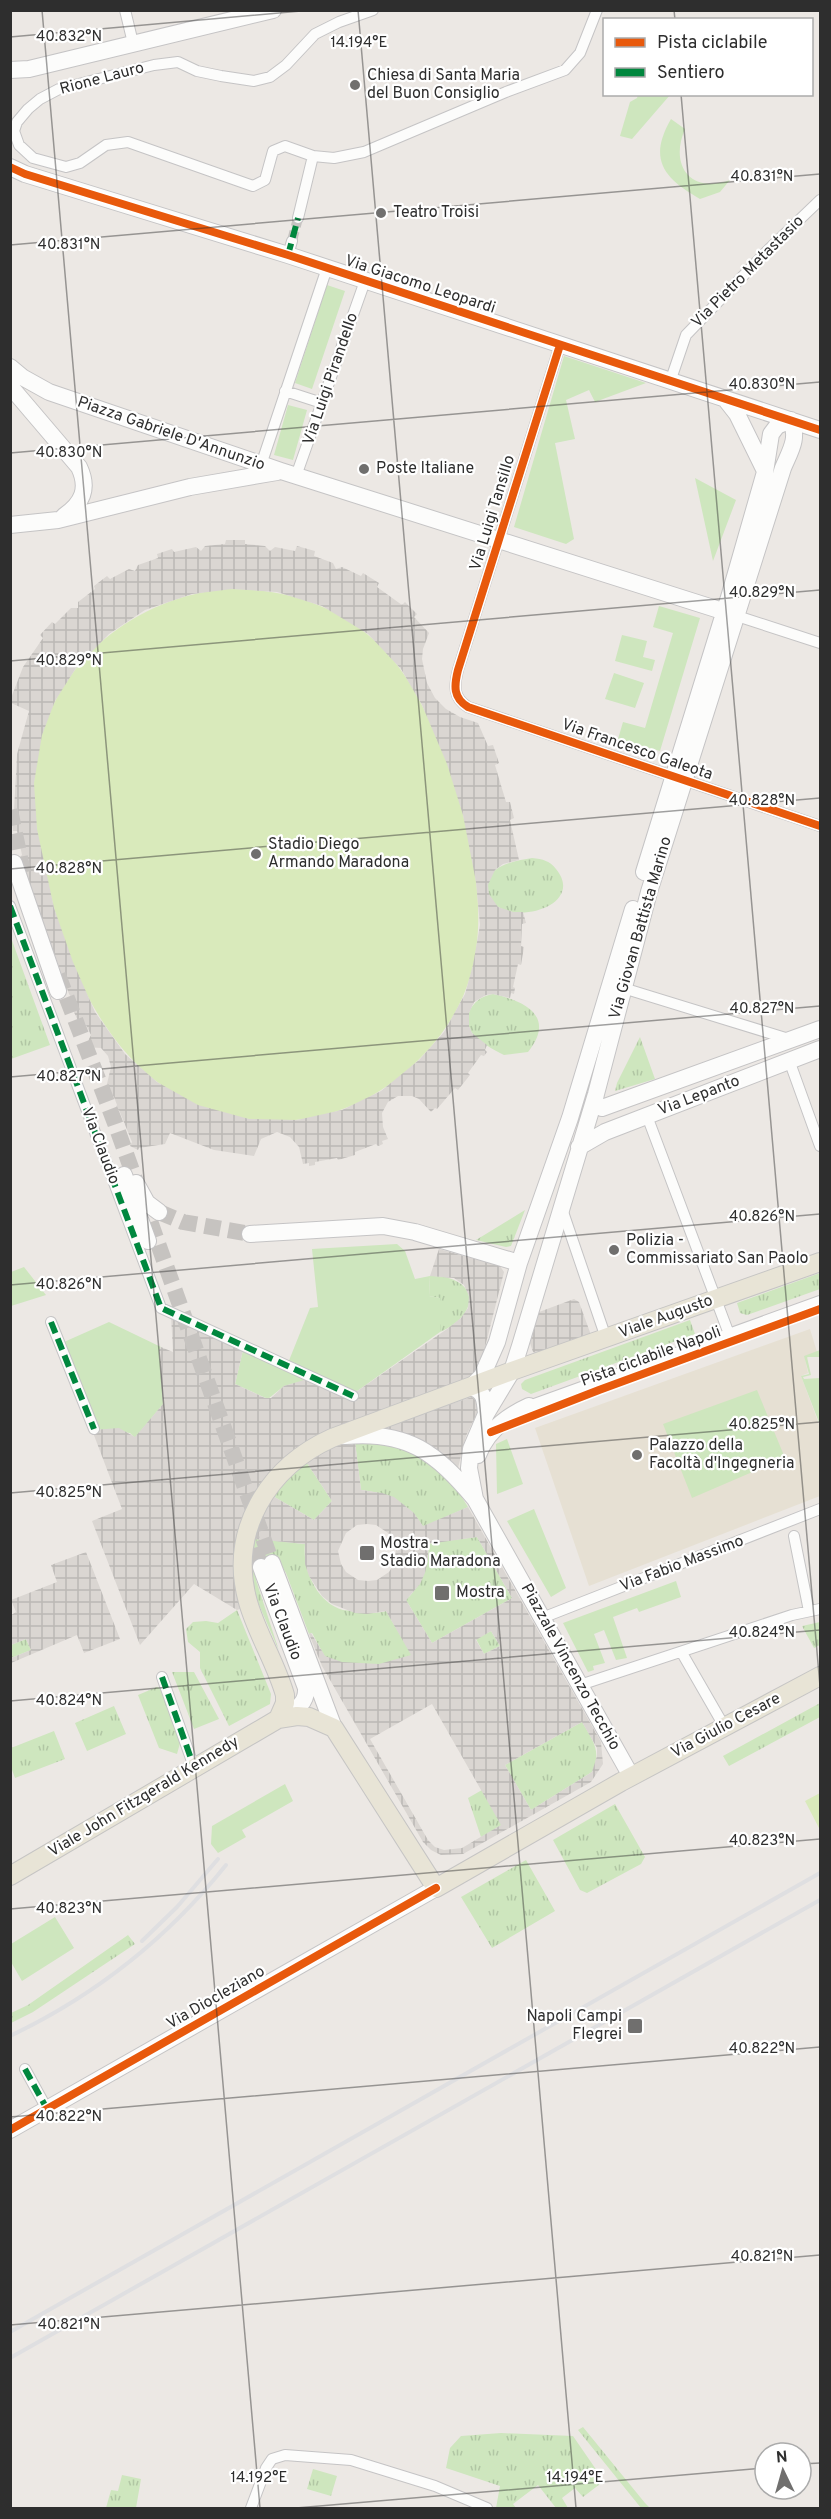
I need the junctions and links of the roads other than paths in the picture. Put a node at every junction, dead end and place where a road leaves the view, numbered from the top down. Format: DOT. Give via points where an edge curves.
graph roads {
  1 [pos="125,10"];
  2 [pos="273,10"];
  3 [pos="373,10"];
  4 [pos="597,10"];
  5 [pos="134,43"];
  6 [pos="29,69"];
  7 [pos="10,70"];
  8 [pos="10,81"];
  9 [pos="313,156"];
  10 [pos="10,167"];
  11 [pos="820,200"];
  12 [pos="298,218"];
  13 [pos="327,268"];
  14 [pos="364,281"];
  15 [pos="560,345"];
  16 [pos="10,367"];
  17 [pos="670,382"];
  18 [pos="10,386"];
  19 [pos="285,391"];
  20 [pos="726,400"];
  21 [pos="322,403"];
  22 [pos="791,420"];
  23 [pos="820,430"];
  24 [pos="261,465"];
  25 [pos="765,472"];
  26 [pos="289,474"];
  27 [pos="58,520"];
  28 [pos="10,525"];
  29 [pos="499,540"];
  30 [pos="731,614"];
  31 [pos="820,643"];
  32 [pos="455,688"];
  33 [pos="677,779"];
  34 [pos="820,826"];
  35 [pos="14,863"];
  36 [pos="10,906"];
  37 [pos="623,988"];
  38 [pos="58,991"];
  39 [pos="807,1034"];
  40 [pos="818,1050"];
  41 [pos="789,1060"];
  42 [pos="599,1101"];
  43 [pos="647,1116"];
  44 [pos="820,1146"];
  45 [pos="579,1147"];
  46 [pos="562,1209"];
  47 [pos="159,1212"];
  48 [pos="250,1234"];
  49 [pos="148,1241"];
  50 [pos="820,1262"];
  51 [pos="519,1263"];
  52 [pos="715,1299"];
  53 [pos="820,1301"];
  54 [pos="51,1322"];
  55 [pos="729,1334"];
  56 [pos="606,1338"];
  57 [pos="497,1341"];
  58 [pos="520,1346"];
  59 [pos="544,1360"];
  60 [pos="505,1377"];
  61 [pos="471,1387"];
  62 [pos="353,1396"];
  63 [pos="529,1406"];
  64 [pos="486,1414"];
  65 [pos="93,1429"];
  66 [pos="332,1438"];
  67 [pos="473,1492"];
  68 [pos="820,1509"];
  69 [pos="794,1536"];
  70 [pos="267,1565"];
  71 [pos="820,1609"];
  72 [pos="808,1611"];
  73 [pos="542,1618"];
  74 [pos="682,1653"];
  75 [pos="308,1674"];
  76 [pos="820,1676"];
  77 [pos="162,1677"];
  78 [pos="282,1685"];
  79 [pos="580,1685"];
  80 [pos="300,1707"];
  81 [pos="278,1719"];
  82 [pos="724,1726"];
  83 [pos="334,1728"];
  84 [pos="194,1767"];
  85 [pos="631,1776"];
  86 [pos="10,1876"];
  87 [pos="435,1888"];
  88 [pos="25,2068"];
  89 [pos="47,2109"];
  90 [pos="10,2130"];
  91 [pos="251,2508"];
  92 [pos="487,2508"];
  1 -- 5 [label="street"];
  2 -- 5 [label="main road"];
  3 -- 9 [label="street, Rione Lauro" via="315,34 270,77 254,81 196,71 178,62 154,65 59,89 28,109 14,131 19,145 33,158 66,167 80,163 106,145 128,142 253,186 265,180 273,151 285,146"];
  4 -- 9 [label="street, Rione Lauro" via="580,53 565,70 364,152 334,158"];
  5 -- 6 [label="main road"];
  6 -- 7 [label="main road"];
  6 -- 8 [label="main road"];
  9 -- 12 [label="street"];
  10 -- 13 [label="main road, Via Giacomo Leopardi" via="290,248"];
  11 -- 17 [label="street, Via Pietro Metastasio" via="686,335"];
  13 -- 14 [label="main road, Via Giacomo Leopardi"];
  13 -- 19 [label="street"];
  14 -- 15 [label="main road, Via Giacomo Leopardi"];
  14 -- 21 [label="street, Via Luigi Pirandello"];
  15 -- 17 [label="main road, Via Giacomo Leopardi"];
  15 -- 29 [label="street, Via Luigi Tansillo"];
  16 -- 24 [label="main road, Piazza Gabriele D'Annunzio" via="49,392"];
  17 -- 20 [label="main road, Via Giacomo Leopardi"];
  18 -- 27 [label="main road" via="83,475 81,501"];
  19 -- 21 [label="street"];
  19 -- 24 [label="street"];
  20 -- 22 [label="main road, Via Giacomo Leopardi"];
  20 -- 25 [label="main road" via="737,414"];
  21 -- 26 [label="street, Via Luigi Pirandello"];
  22 -- 23 [label="main road, Via Giacomo Leopardi"];
  22 -- 25 [label="main road, Via Giovan Battista Marino" via="777,426 771,434"];
  22 -- 30 [label="main road, Via Giovan Battista Marino" via="794,442"];
  24 -- 26 [label="main road, Piazza Gabriele D'Annunzio"];
  25 -- 30 [label="main road, Via Giovan Battista Marino"];
  26 -- 27 [label="main road, Piazza Gabriele D'Annunzio" via="190,487"];
  26 -- 29 [label="main road"];
  27 -- 28 [label="main road, Piazza Gabriele D'Annunzio"];
  29 -- 30 [label="main road"];
  29 -- 32 [label="street, Via Luigi Tansillo"];
  30 -- 31 [label="street"];
  30 -- 33 [label="main road, Via Giovan Battista Marino"];
  32 -- 33 [label="street, Via Francesco Galeota" via="456,697 468,707"];
  33 -- 34 [label="street, Via Francesco Galeota"];
  33 -- 37 [label="main road, Via Giovan Battista Marino"];
  33 -- 51 [label="main road, Via Giovan Battista Marino" via="570,1119"];
  35 -- 38 [label="main road"];
  36 -- 62 [label="street, Via Claudio" via="161,1308"];
  37 -- 39 [label="street"];
  37 -- 42 [label="main road, Via Giovan Battista Marino"];
  39 -- 40 [label="main road"];
  39 -- 42 [label="main road, Via Lepanto"];
  40 -- 41 [label="main road, Via Lepanto"];
  41 -- 43 [label="main road, Via Lepanto"];
  41 -- 44 [label="street"];
  42 -- 45 [label="main road, Via Giovan Battista Marino"];
  43 -- 45 [label="main road, Via Lepanto"];
  43 -- 52 [label="street"];
  45 -- 46 [label="main road, Via Giovan Battista Marino"];
  46 -- 56 [label="street"];
  46 -- 58 [label="main road, Via Giovan Battista Marino"];
  47 -- 49 [label="main road, Via Claudio" via="147,1203 130,1179"];
  48 -- 51 [label="main road" via="383,1226"];
  50 -- 52 [label="main road, Viale Augusto"];
  51 -- 57 [label="main road, Via Giovan Battista Marino"];
  52 -- 55 [label="street"];
  52 -- 56 [label="main road, Viale Augusto"];
  53 -- 55 [label="street"];
  54 -- 65 [label="street"];
  55 -- 63 [label="street"];
  56 -- 59 [label="main road, Viale Augusto"];
  57 -- 60 [label="main road, Via Giovan Battista Marino"];
  57 -- 61 [label="main road, Via Giovan Battista Marino" via="482,1376"];
  58 -- 59 [label="main road" via="525,1356"];
  58 -- 60 [label="main road, Via Giovan Battista Marino"];
  59 -- 60 [label="main road, Viale Augusto"];
  60 -- 61 [label="main road, Viale Augusto"];
  60 -- 63 [label="main road" via="510,1396"];
  60 -- 64 [label="main road"];
  61 -- 64 [label="main road" via="483,1395"];
  61 -- 66 [label="main road, Viale Augusto"];
  63 -- 67 [label="main road" via="504,1420 484,1442 476,1461"];
  64 -- 67 [label="main road" via="471,1449"];
  66 -- 67 [label="main road, Piazzale Vincenzo Tecchio" via="366,1434 410,1444 440,1460"];
  66 -- 78 [label="main road, Piazzale Vincenzo Tecchio" via="299,1456 274,1480 259,1504 246,1540 244,1579 248,1601"];
  67 -- 73 [label="main road, Piazzale Vincenzo Tecchio"];
  68 -- 73 [label="street, Via Fabio Massimo"];
  69 -- 72 [label="street"];
  70 -- 75 [label="main road, Via Claudio"];
  71 -- 72 [label="street"];
  72 -- 74 [label="street"];
  73 -- 79 [label="main road, Piazzale Vincenzo Tecchio"];
  74 -- 79 [label="street"];
  74 -- 82 [label="street"];
  75 -- 80 [label="main road" via="306,1696"];
  75 -- 83 [label="main road, Piazzale Vincenzo Tecchio"];
  76 -- 82 [label="main road, Via Giulio Cesare"];
  77 -- 84 [label="street"];
  78 -- 80 [label="main road, Piazzale Vincenzo Tecchio"];
  78 -- 81 [label="main road" via="285,1703"];
  79 -- 85 [label="main road, Piazzale Vincenzo Tecchio"];
  80 -- 81 [label="main road, Viale John Fitzgerald Kennedy"];
  80 -- 83 [label="main road, Piazzale Vincenzo Tecchio"];
  81 -- 83 [label="main road, Viale John Fitzgerald Kennedy" via="309,1717"];
  81 -- 84 [label="main road, Viale John Fitzgerald Kennedy"];
  82 -- 85 [label="main road, Via Giulio Cesare"];
  83 -- 87 [label="main road, Piazzale Vincenzo Tecchio"];
  84 -- 86 [label="main road, Viale John Fitzgerald Kennedy"];
  85 -- 87 [label="main road"];
  87 -- 89 [label="main road, Via Diocleziano"];
  88 -- 89 [label="street"];
  89 -- 90 [label="main road, Via Diocleziano"];
  91 -- 92 [label="street" via="266,2468 272,2459 285,2455 351,2460 435,2486"];
}
